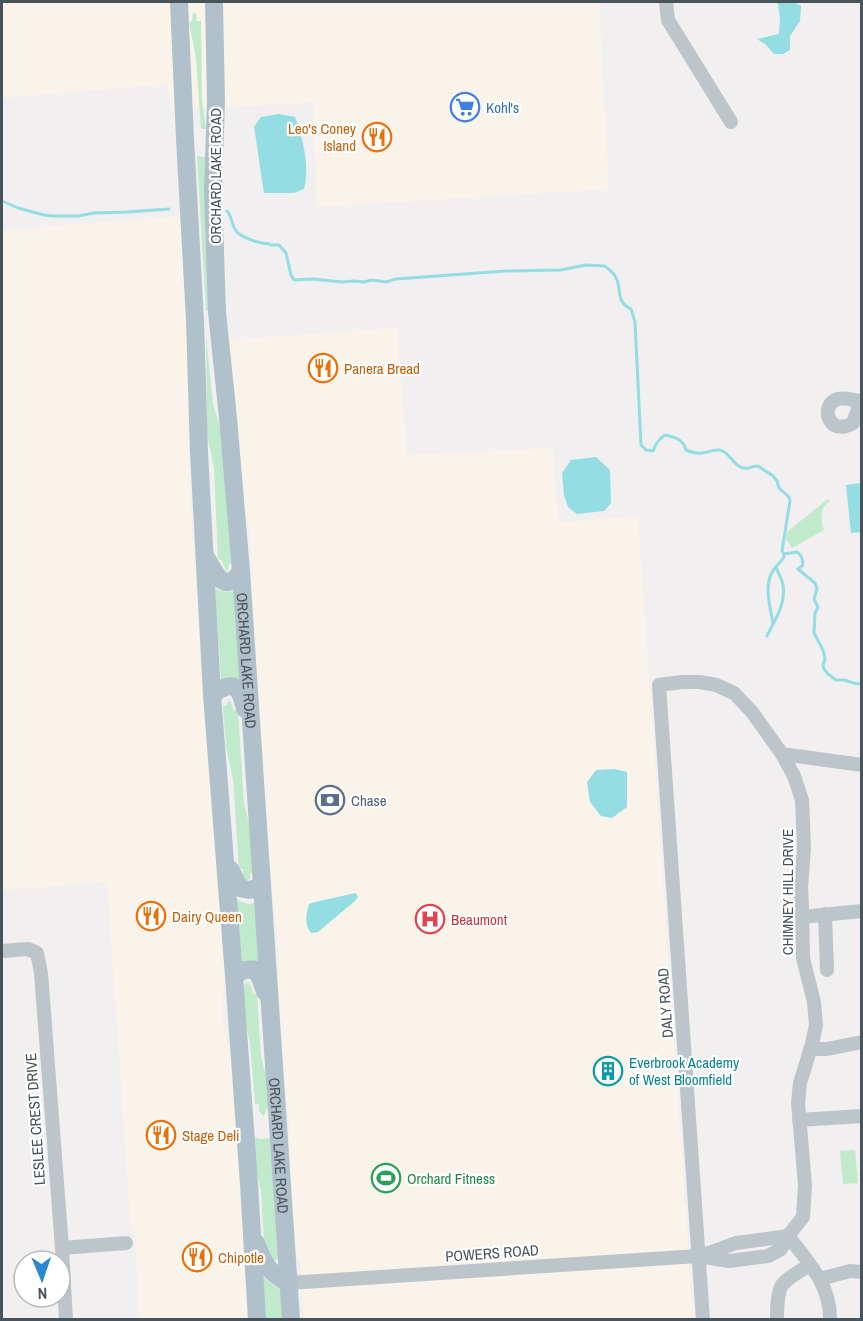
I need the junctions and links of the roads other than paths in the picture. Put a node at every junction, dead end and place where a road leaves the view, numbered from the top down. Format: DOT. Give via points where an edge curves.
graph roads {
  1 [pos="197,2"];
  2 [pos="666,2"];
  3 [pos="181,4"];
  4 [pos="214,11"];
  5 [pos="731,122"];
  6 [pos="215,135"];
  7 [pos="184,138"];
  8 [pos="195,320"];
  9 [pos="223,375"];
  10 [pos="205,554"];
  11 [pos="241,571"];
  12 [pos="659,685"];
  13 [pos="212,695"];
  14 [pos="252,737"];
  15 [pos="782,754"];
  16 [pos="861,765"];
  17 [pos="226,859"];
  18 [pos="262,885"];
  19 [pos="861,911"];
  20 [pos="825,914"];
  21 [pos="802,917"];
  22 [pos="2,951"];
  23 [pos="827,970"];
  24 [pos="234,976"];
  25 [pos="270,1011"];
  26 [pos="861,1042"];
  27 [pos="810,1049"];
  28 [pos="242,1082"];
  29 [pos="861,1116"];
  30 [pos="799,1120"];
  31 [pos="278,1123"];
  32 [pos="252,1233"];
  33 [pos="788,1236"];
  34 [pos="757,1241"];
  35 [pos="126,1243"];
  36 [pos="62,1248"];
  37 [pos="698,1256"];
  38 [pos="760,1258"];
  39 [pos="810,1264"];
  40 [pos="861,1272"];
  41 [pos="820,1278"];
  42 [pos="289,1283"];
  43 [pos="66,1320"];
  44 [pos="256,1320"];
  45 [pos="291,1320"];
  46 [pos="703,1320"];
  47 [pos="777,1320"];
  48 [pos="830,1320"];
  1 -- 4 [label="main road"];
  2 -- 5 [label="street" via="668,20"];
  3 -- 7 [label="main road, ORCHARD LAKE ROAD"];
  4 -- 6 [label="main road, ORCHARD LAKE ROAD"];
  6 -- 7 [label="main road" via="203,143"];
  6 -- 9 [label="main road, ORCHARD LAKE ROAD" via="217,312"];
  7 -- 8 [label="main road, ORCHARD LAKE ROAD"];
  8 -- 9 [label="main road" via="208,328"];
  8 -- 10 [label="main road, ORCHARD LAKE ROAD"];
  9 -- 11 [label="main road, ORCHARD LAKE ROAD"];
  10 -- 11 [label="main road" via="222,581 231,581"];
  10 -- 13 [label="main road, ORCHARD LAKE ROAD"];
  11 -- 14 [label="main road, ORCHARD LAKE ROAD"];
  12 -- 15 [label="street, CHIMNEY HILL DRIVE" via="700,682 734,693"];
  12 -- 37 [label="street, DALY ROAD"];
  13 -- 14 [label="main road" via="227,687 239,690"];
  13 -- 17 [label="main road, ORCHARD LAKE ROAD"];
  14 -- 18 [label="main road, ORCHARD LAKE ROAD"];
  15 -- 16 [label="street"];
  15 -- 21 [label="street, CHIMNEY HILL DRIVE" via="802,800"];
  17 -- 18 [label="main road" via="240,888 251,890"];
  17 -- 24 [label="main road, ORCHARD LAKE ROAD"];
  18 -- 25 [label="main road, ORCHARD LAKE ROAD"];
  19 -- 20 [label="street"];
  20 -- 21 [label="street"];
  20 -- 23 [label="street"];
  21 -- 27 [label="street, CHIMNEY HILL DRIVE" via="803,958 816,1025"];
  22 -- 36 [label="street, LESLEE CREST DRIVE" via="28,949 37,953 39,959"];
  24 -- 25 [label="main road" via="243,970 256,970"];
  24 -- 28 [label="main road, ORCHARD LAKE ROAD"];
  25 -- 31 [label="main road, ORCHARD LAKE ROAD"];
  26 -- 27 [label="street"];
  27 -- 30 [label="street, CHIMNEY HILL DRIVE" via="800,1083"];
  28 -- 31 [label="main road" via="254,1123 267,1130"];
  28 -- 32 [label="main road, ORCHARD LAKE ROAD"];
  29 -- 30 [label="street"];
  30 -- 33 [label="street, CHIMNEY HILL DRIVE" via="805,1185 803,1217"];
  31 -- 42 [label="main road, ORCHARD LAKE ROAD"];
  32 -- 42 [label="main road" via="269,1269"];
  32 -- 44 [label="main road, ORCHARD LAKE ROAD"];
  33 -- 34 [label="street"];
  33 -- 38 [label="street, CHIMNEY HILL DRIVE" via="781,1249"];
  33 -- 39 [label="street"];
  34 -- 37 [label="street" via="736,1243"];
  34 -- 38 [label="street"];
  35 -- 36 [label="street"];
  36 -- 43 [label="street, LESLEE CREST DRIVE"];
  37 -- 38 [label="street" via="729,1261"];
  37 -- 42 [label="street, POWERS ROAD"];
  37 -- 46 [label="street, DALY ROAD"];
  39 -- 41 [label="street"];
  39 -- 47 [label="street" via="782,1286"];
  40 -- 41 [label="street"];
  41 -- 48 [label="street"];
  42 -- 45 [label="main road, ORCHARD LAKE ROAD"];
}
